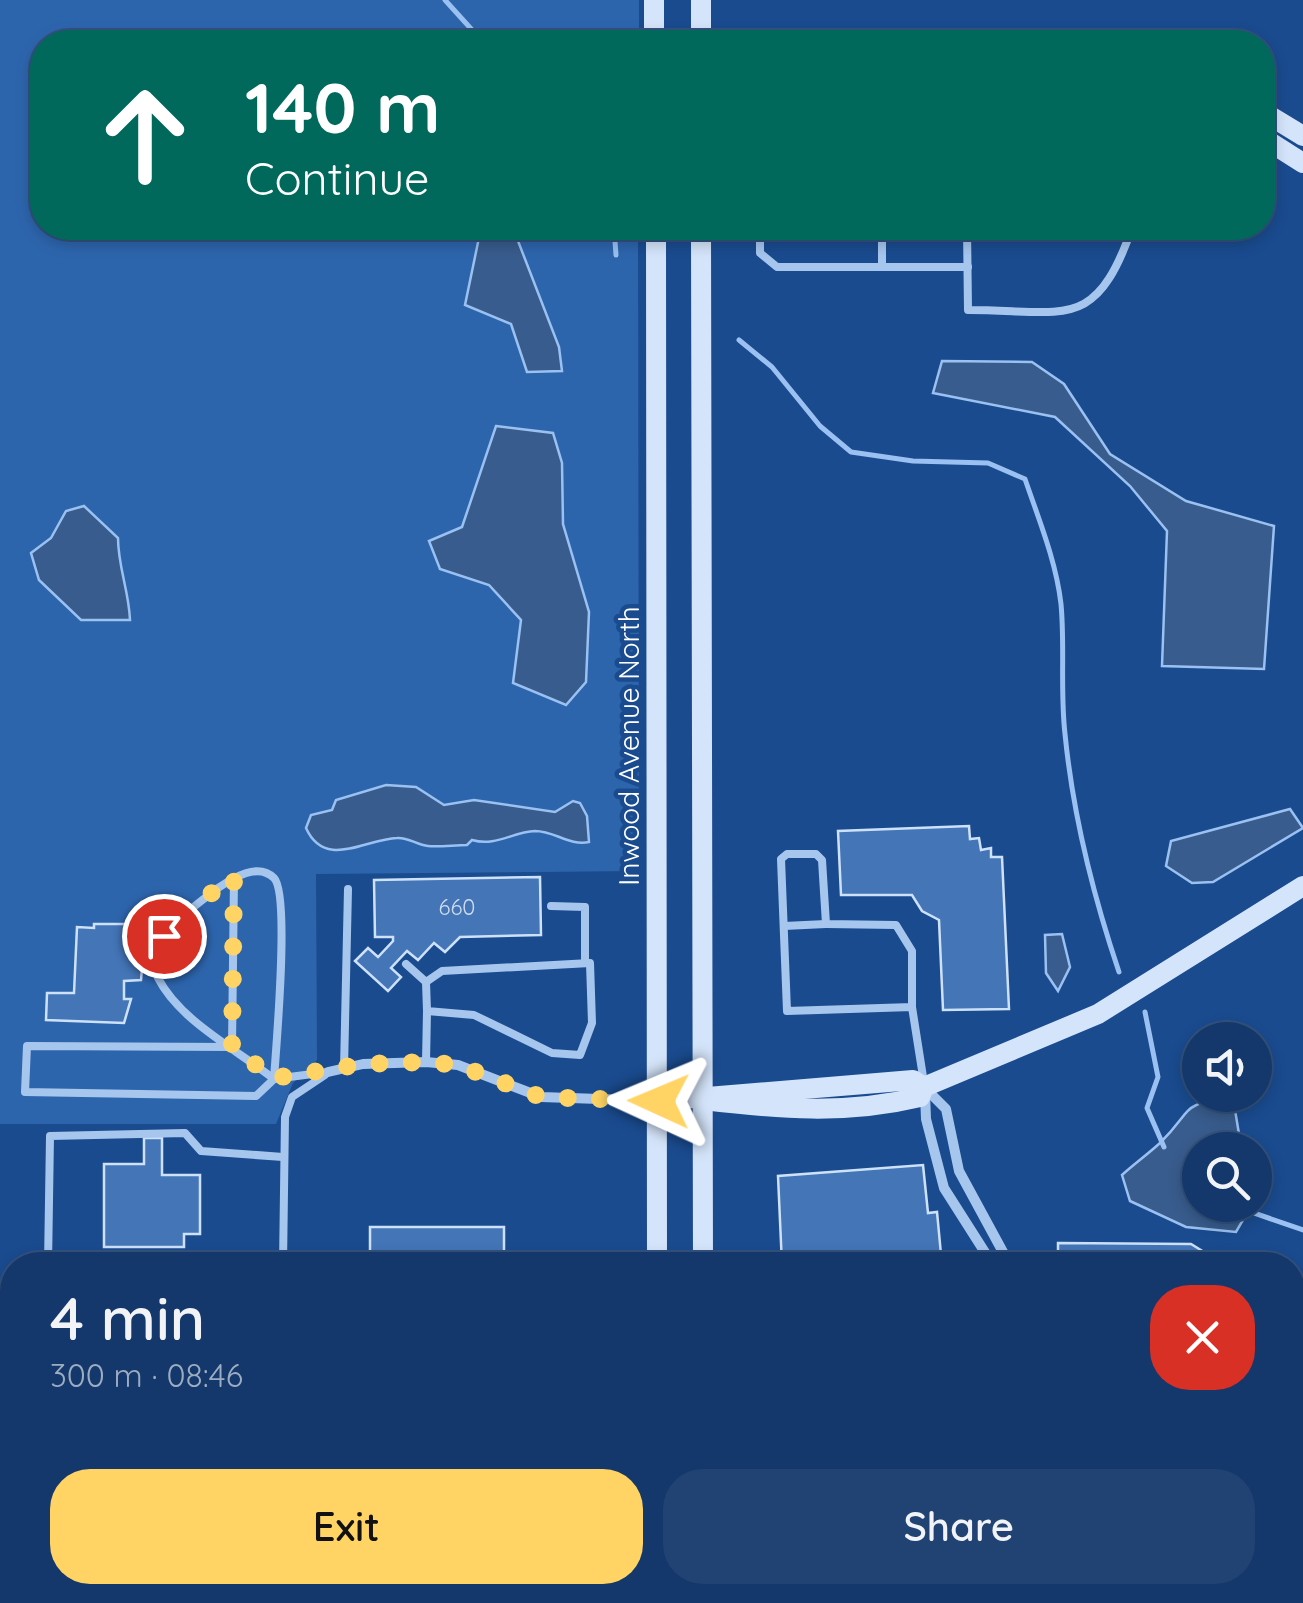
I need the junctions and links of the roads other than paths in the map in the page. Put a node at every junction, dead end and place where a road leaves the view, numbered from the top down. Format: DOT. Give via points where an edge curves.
graph roads {
  1 [pos="654,0"];
  2 [pos="701,0"];
  3 [pos="654,30"];
  4 [pos="701,30"];
  5 [pos="1275,120"];
  6 [pos="1303,136"];
  7 [pos="1275,145"];
  8 [pos="1303,163"];
  9 [pos="656,240"];
  10 [pos="701,240"];
  11 [pos="760,240"];
  12 [pos="882,240"];
  13 [pos="968,240"];
  14 [pos="1127,240"];
  15 [pos="882,267"];
  16 [pos="968,267"];
  17 [pos="234,877"];
  18 [pos="1303,886"];
  19 [pos="348,889"];
  20 [pos="552,906"];
  21 [pos="826,924"];
  22 [pos="784,926"];
  23 [pos="158,956"];
  24 [pos="585,963"];
  25 [pos="406,964"];
  26 [pos="158,978"];
  27 [pos="426,982"];
  28 [pos="912,1008"];
  29 [pos="427,1011"];
  30 [pos="232,1047"];
  31 [pos="426,1062"];
  32 [pos="344,1068"];
  33 [pos="328,1072"];
  34 [pos="274,1078"];
  35 [pos="924,1088"];
  36 [pos="704,1100"];
  37 [pos="659,1101"];
  38 [pos="282,1157"];
  39 [pos="48,1252"];
  40 [pos="283,1252"];
  41 [pos="656,1252"];
  42 [pos="703,1252"];
  43 [pos="985,1252"];
  44 [pos="1003,1252"];
  1 -- 3 [label="main road"];
  2 -- 4 [label="main road"];
  5 -- 6 [label="main road"];
  7 -- 8 [label="main road"];
  9 -- 37 [label="main road, Inwood Avenue North"];
  10 -- 36 [label="main road"];
  11 -- 15 [label="lane" via="760,253 777,267"];
  12 -- 15 [label="lane"];
  13 -- 16 [label="lane"];
  14 -- 16 [label="lane" via="1106,290 1075,308 968,310"];
  15 -- 16 [label="lane"];
  17 -- 23 [label="lane" via="176,919"];
  17 -- 30 [label="lane"];
  17 -- 34 [label="lane" via="260,870 280,886"];
  18 -- 35 [label="main road" via="1065,1032"];
  19 -- 32 [label="lane"];
  20 -- 24 [label="lane" via="586,907"];
  21 -- 22 [label="lane"];
  21 -- 22 [label="lane" via="822,860 787,854 781,859"];
  21 -- 28 [label="lane" via="896,925 912,951"];
  22 -- 28 [label="lane" via="787,1011"];
  24 -- 27 [label="lane" via="442,971"];
  24 -- 29 [label="lane" via="592,1023 580,1055 552,1053 474,1015"];
  25 -- 27 [label="lane"];
  26 -- 30 [label="lane" via="169,999"];
  27 -- 29 [label="lane"];
  28 -- 35 [label="lane"];
  29 -- 31 [label="lane"];
  30 -- 34 [label="lane"];
  30 -- 34 [label="lane" via="27,1046 25,1092 256,1096"];
  31 -- 32 [label="street"];
  31 -- 37 [label="street" via="458,1065 541,1097"];
  32 -- 33 [label="street"];
  33 -- 34 [label="lane"];
  33 -- 38 [label="lane" via="292,1097"];
  35 -- 36 [label="main road" via="913,1080"];
  35 -- 43 [label="street" via="944,1188"];
  35 -- 44 [label="street" via="946,1108 959,1171"];
  36 -- 37 [label="main road"];
  36 -- 42 [label="main road"];
  37 -- 41 [label="main road, Inwood Avenue North"];
  38 -- 39 [label="lane" via="201,1151 185,1133 50,1136"];
  38 -- 40 [label="lane"];
}
